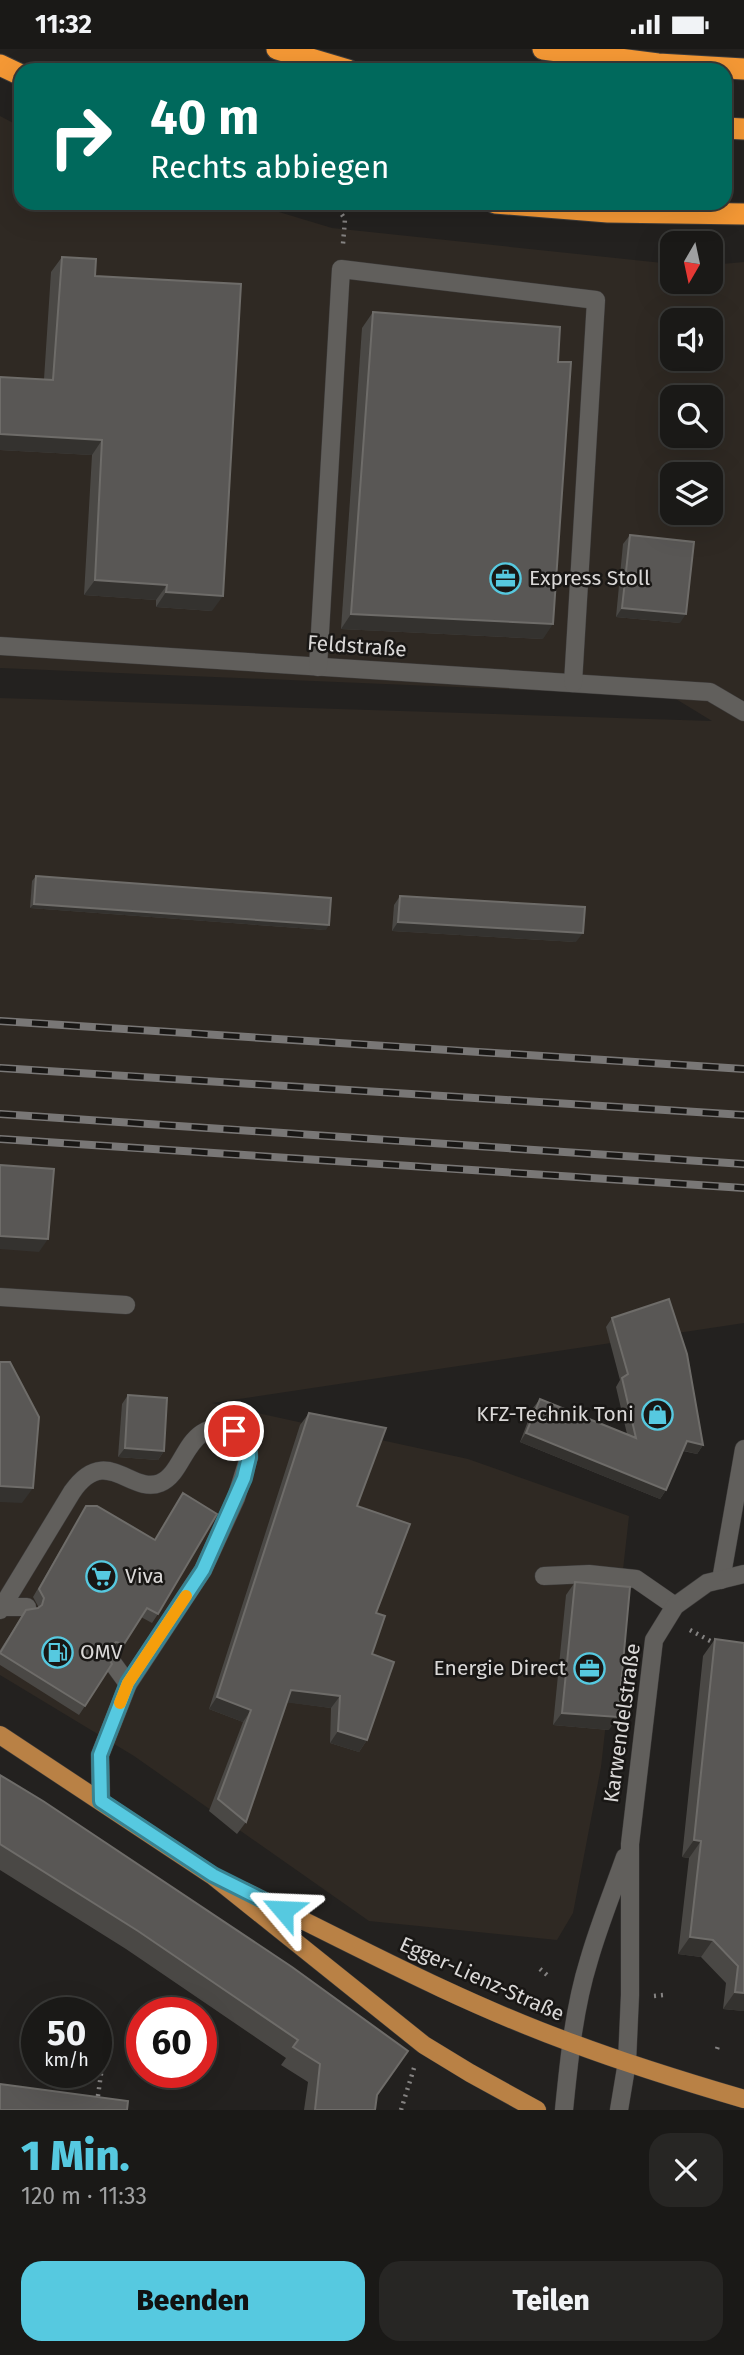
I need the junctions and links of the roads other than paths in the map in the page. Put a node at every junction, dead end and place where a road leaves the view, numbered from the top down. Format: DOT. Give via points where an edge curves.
graph roads {
  1 [pos="277,49"];
  2 [pos="543,49"];
  3 [pos="324,63"];
  4 [pos="650,63"];
  5 [pos="583,210"];
  6 [pos="744,214"];
  7 [pos="0,646"];
  8 [pos="318,667"];
  9 [pos="573,683"];
  10 [pos="744,712"];
  11 [pos="0,1297"];
  12 [pos="126,1305"];
  13 [pos="744,1449"];
  14 [pos="744,1574"];
  15 [pos="544,1576"];
  16 [pos="721,1580"];
  17 [pos="27,1607"];
  18 [pos="1,1609"];
  19 [pos="671,1612"];
  20 [pos="112,1662"];
  21 [pos="128,1683"];
  22 [pos="0,1735"];
  23 [pos="101,1801"];
  24 [pos="630,1844"];
  25 [pos="213,1875"];
  26 [pos="571,2043"];
  27 [pos="627,2062"];
  28 [pos="744,2099"];
  29 [pos="537,2110"];
  30 [pos="564,2110"];
  31 [pos="619,2110"];
  1 -- 3 [label="highway"];
  2 -- 4 [label="highway"];
  5 -- 6 [label="highway"];
  7 -- 8 [label="street, Feldstraße"];
  8 -- 9 [label="street, Feldstraße"];
  8 -- 9 [label="street" via="341,269 596,300"];
  9 -- 10 [label="street, Feldstraße" via="710,692"];
  11 -- 12 [label="street"];
  13 -- 16 [label="street"];
  14 -- 16 [label="street, Karwendelstraße"];
  15 -- 19 [label="street" via="636,1579"];
  16 -- 19 [label="street, Karwendelstraße" via="707,1583"];
  17 -- 18 [label="street"];
  18 -- 21 [label="street" via="83,1477 107,1471 159,1484 201,1435 218,1430 239,1433 249,1451 236,1498 203,1570"];
  19 -- 24 [label="street, Karwendelstraße" via="654,1640"];
  20 -- 21 [label="street"];
  21 -- 23 [label="street" via="100,1755"];
  22 -- 23 [label="main road, Egger-Lienz-Straße"];
  23 -- 25 [label="main road, Egger-Lienz-Straße"];
  24 -- 26 [label="street, Karwendelstraße" via="589,1960"];
  24 -- 27 [label="street, Karwendelstraße"];
  25 -- 26 [label="main road, Egger-Lienz-Straße" via="401,1969"];
  25 -- 29 [label="main road, Egger-Lienz-Straße" via="424,2045"];
  26 -- 27 [label="main road, Egger-Lienz-Straße"];
  26 -- 30 [label="street, Karwendelstraße"];
  27 -- 28 [label="main road, Egger-Lienz-Straße"];
  27 -- 31 [label="street, Karwendelstraße"];
}
